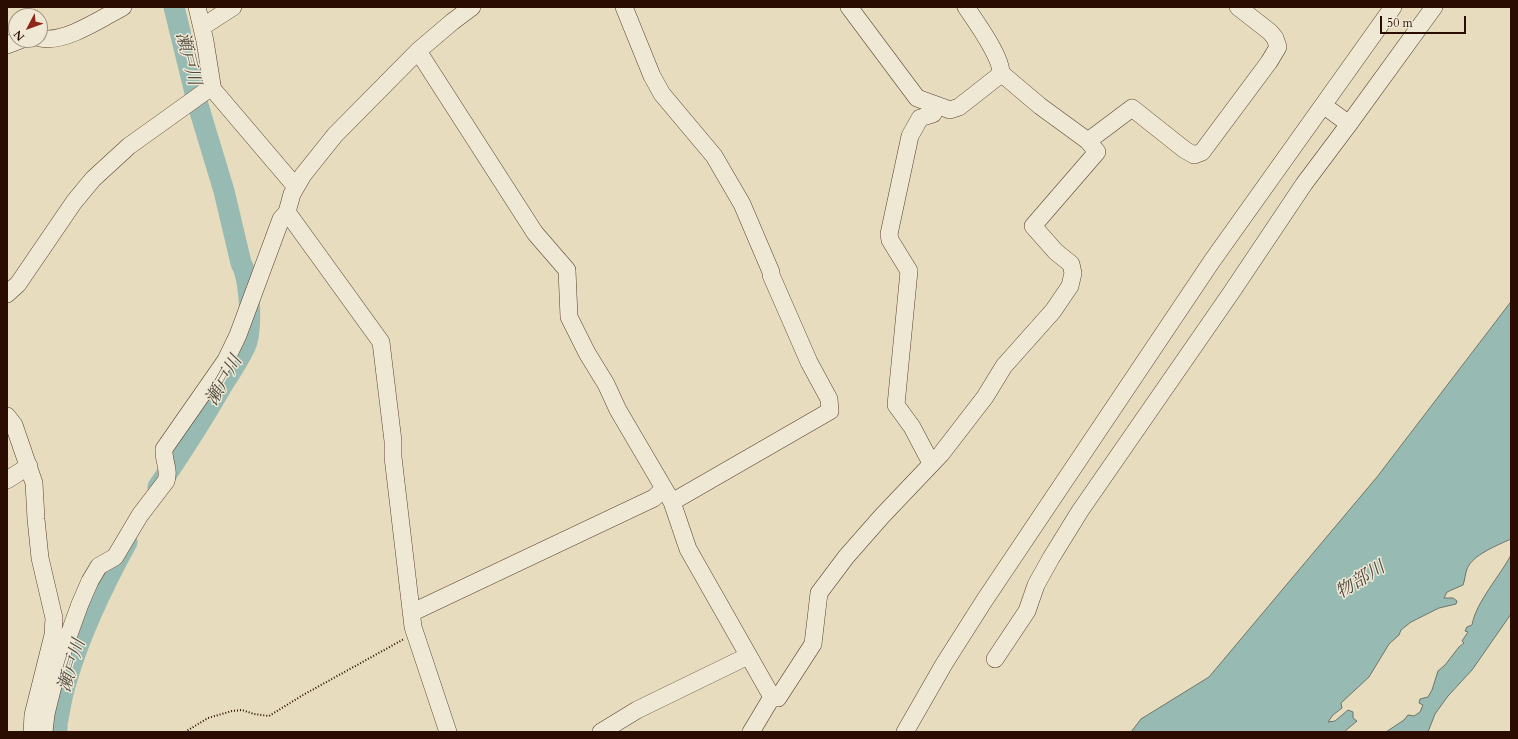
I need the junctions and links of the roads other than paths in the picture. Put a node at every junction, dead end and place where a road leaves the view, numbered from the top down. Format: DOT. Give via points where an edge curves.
graph roads {
  1 [pos="123,7"];
  2 [pos="197,7"];
  3 [pos="233,7"];
  4 [pos="472,7"];
  5 [pos="624,7"];
  6 [pos="849,7"];
  7 [pos="966,7"];
  8 [pos="1238,7"];
  9 [pos="1392,7"];
  10 [pos="1434,7"];
  11 [pos="202,27"];
  12 [pos="48,40"];
  13 [pos="418,51"];
  14 [pos="1001,73"];
  15 [pos="213,91"];
  16 [pos="1323,105"];
  17 [pos="937,106"];
  18 [pos="1350,124"];
  19 [pos="1088,141"];
  20 [pos="296,187"];
  21 [pos="287,212"];
  22 [pos="7,294"];
  23 [pos="7,416"];
  24 [pos="931,463"];
  25 [pos="29,466"];
  26 [pos="7,480"];
  27 [pos="667,496"];
  28 [pos="411,613"];
  29 [pos="748,656"];
  30 [pos="995,659"];
  31 [pos="772,697"];
  32 [pos="32,732"];
  33 [pos="44,732"];
  34 [pos="448,732"];
  35 [pos="601,732"];
  36 [pos="751,732"];
  37 [pos="905,732"];
  1 -- 12 [label="street" via="66,37"];
  2 -- 11 [label="street"];
  3 -- 11 [label="street"];
  4 -- 13 [label="street"];
  5 -- 27 [label="street" via="662,94 714,156 742,204 809,362 829,399 830,411"];
  6 -- 17 [label="street" via="917,98"];
  7 -- 14 [label="street" via="991,47 1001,66"];
  8 -- 19 [label="street" via="1270,32 1278,47 1202,152 1194,154 1185,150 1132,108"];
  9 -- 16 [label="street"];
  10 -- 18 [label="street"];
  11 -- 15 [label="street"];
  13 -- 20 [label="street" via="335,135"];
  13 -- 27 [label="street" via="535,233 567,270 569,317"];
  14 -- 17 [label="street" via="959,107 950,110"];
  14 -- 19 [label="street"];
  15 -- 20 [label="street"];
  15 -- 22 [label="street" via="210,88 129,146 93,179 74,202 18,284"];
  16 -- 18 [label="street"];
  16 -- 37 [label="street" via="1212,261 984,601"];
  17 -- 24 [label="street" via="932,114 920,118 910,136 889,234 909,271 896,405 912,427"];
  18 -- 30 [label="street" via="1304,184 1080,512 1050,558 1027,610"];
  19 -- 24 [label="street" via="1096,152 1033,226 1056,252 1071,264 1073,273 1070,286 1053,311 1004,366 985,397"];
  20 -- 21 [label="street"];
  21 -- 28 [label="street" via="381,342"];
  21 -- 33 [label="street" via="281,219 238,335 226,360 164,449 163,456 168,476 166,480 140,515 115,557 100,566 90,582 59,662"];
  23 -- 25 [label="street" via="14,425"];
  24 -- 31 [label="street" via="846,557 819,593 813,644 778,698"];
  25 -- 26 [label="street"];
  25 -- 32 [label="street" via="34,483 40,558 54,618 53,635"];
  27 -- 28 [label="street" via="647,501"];
  27 -- 29 [label="street" via="688,549"];
  28 -- 34 [label="street"];
  29 -- 31 [label="street"];
  29 -- 35 [label="street" via="637,710"];
  31 -- 36 [label="street"];
}
